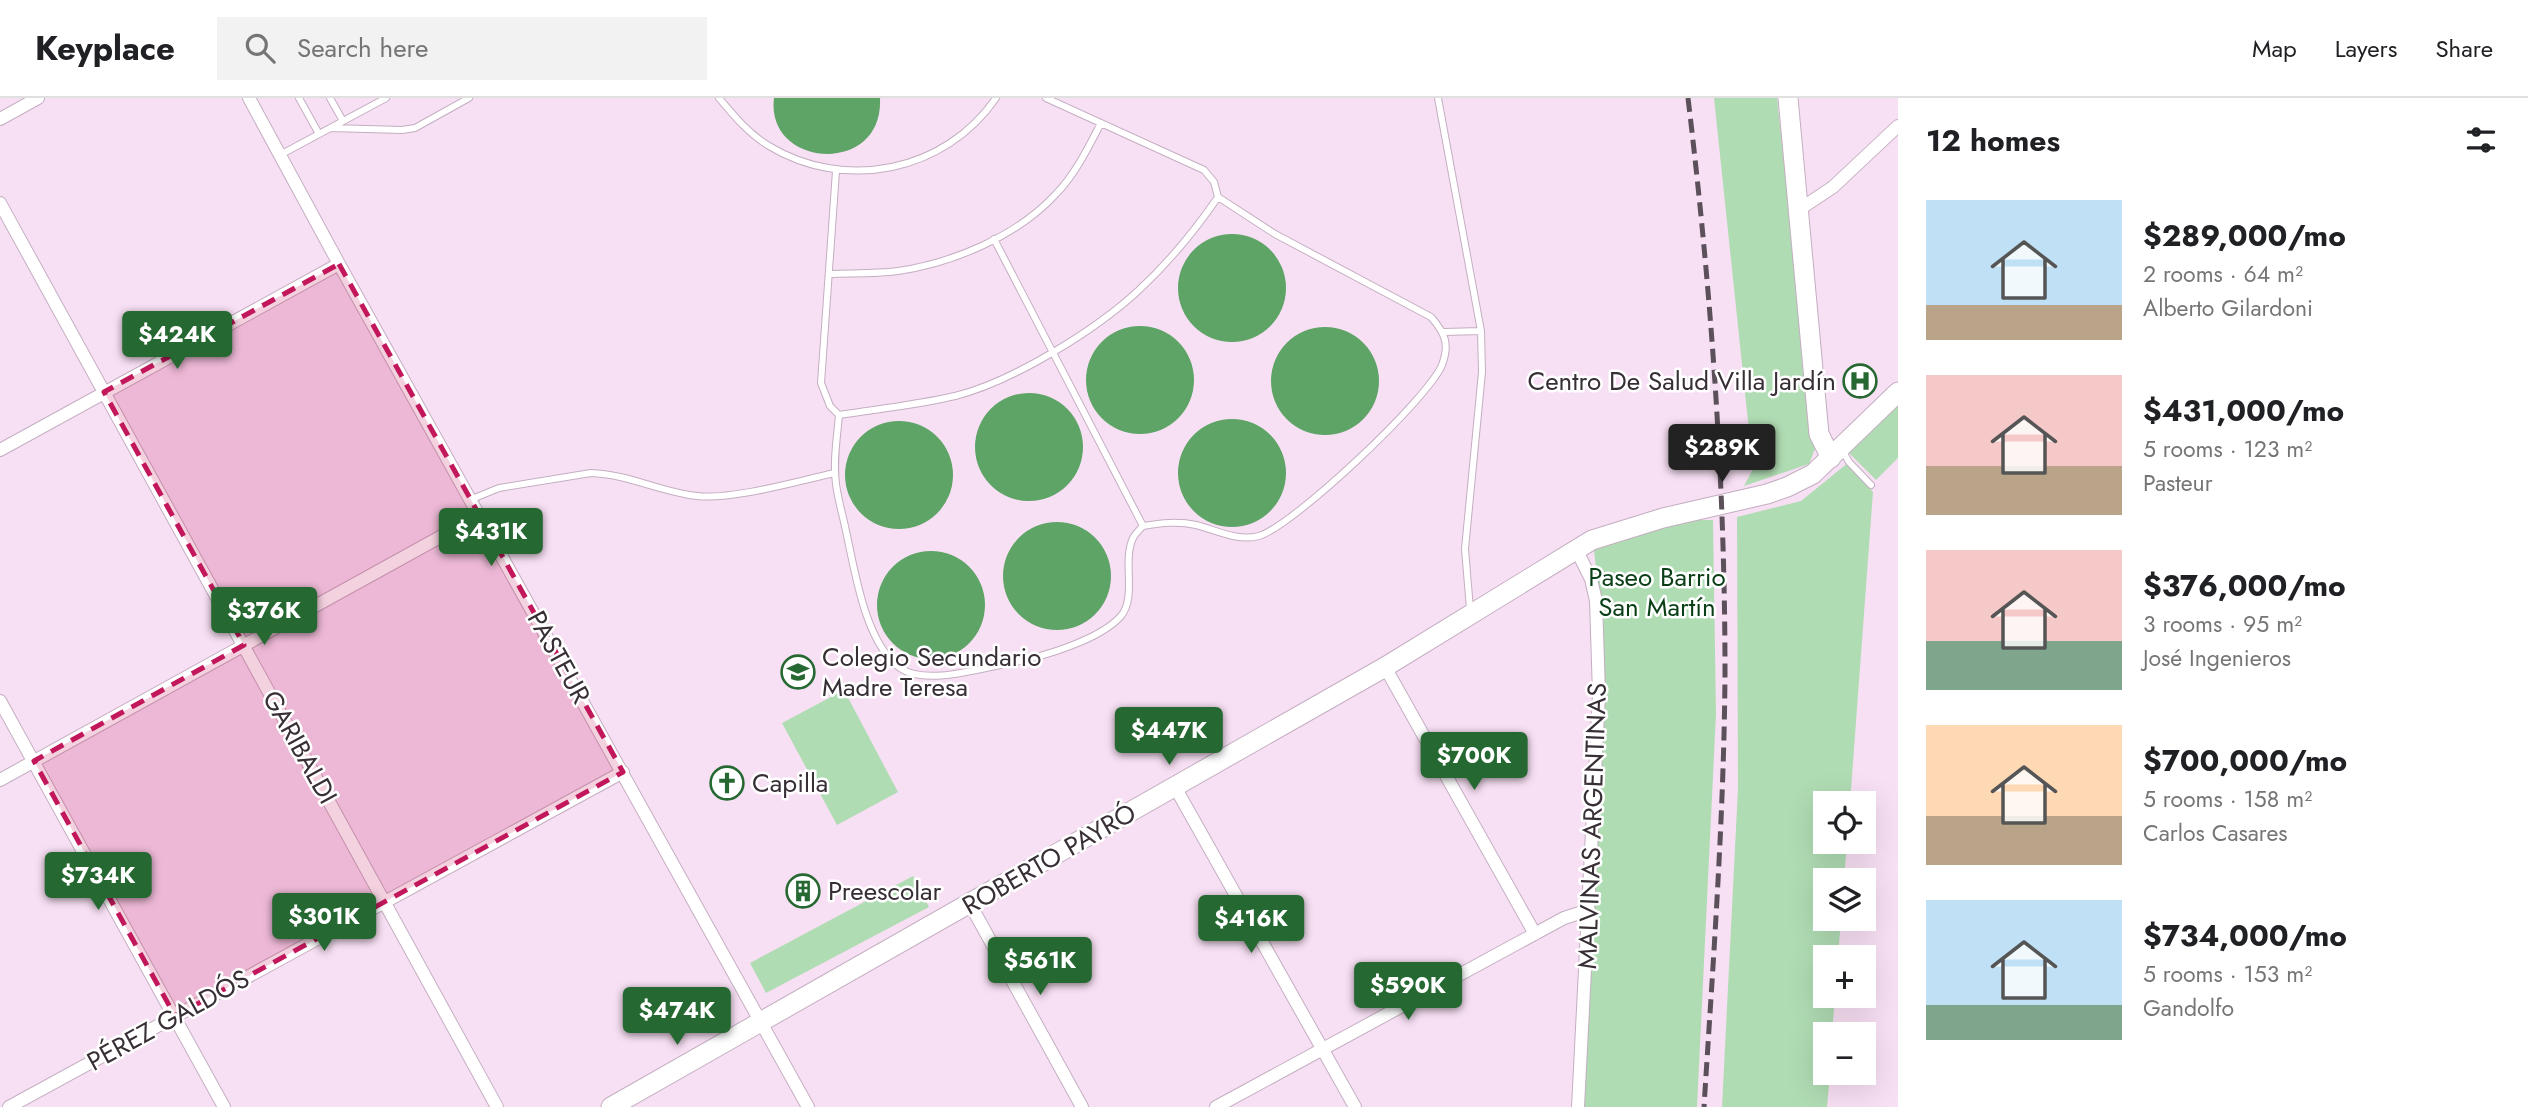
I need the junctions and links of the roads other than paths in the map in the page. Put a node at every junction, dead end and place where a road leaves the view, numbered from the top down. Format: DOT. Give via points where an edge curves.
graph roads {
  1 [pos="38,98"];
  2 [pos="249,98"];
  3 [pos="299,98"];
  4 [pos="330,98"];
  5 [pos="386,98"];
  6 [pos="469,98"];
  7 [pos="719,98"];
  8 [pos="996,98"];
  9 [pos="1046,98"];
  10 [pos="1438,98"];
  11 [pos="1788,98"];
  12 [pos="0,119"];
  13 [pos="343,121"];
  14 [pos="1101,123"];
  15 [pos="1898,126"];
  16 [pos="331,128"];
  17 [pos="319,134"];
  18 [pos="280,155"];
  19 [pos="836,171"];
  20 [pos="1218,197"];
  21 [pos="0,204"];
  22 [pos="1800,209"];
  23 [pos="994,239"];
  24 [pos="339,264"];
  25 [pos="829,274"];
  26 [pos="1444,331"];
  27 [pos="1481,331"];
  28 [pos="1051,352"];
  29 [pos="104,392"];
  30 [pos="1898,392"];
  31 [pos="839,415"];
  32 [pos="0,450"];
  33 [pos="1836,453"];
  34 [pos="835,473"];
  35 [pos="1871,485"];
  36 [pos="472,499"];
  37 [pos="480,514"];
  38 [pos="1143,526"];
  39 [pos="1584,545"];
  40 [pos="1471,616"];
  41 [pos="244,645"];
  42 [pos="1385,667"];
  43 [pos="0,701"];
  44 [pos="34,761"];
  45 [pos="623,772"];
  46 [pos="0,780"];
  47 [pos="1175,787"];
  48 [pos="384,901"];
  49 [pos="970,904"];
  50 [pos="1589,910"];
  51 [pos="1535,934"];
  52 [pos="175,1016"];
  53 [pos="762,1023"];
  54 [pos="1323,1049"];
  55 [pos="9,1107"];
  56 [pos="224,1107"];
  57 [pos="497,1107"];
  58 [pos="611,1107"];
  59 [pos="808,1107"];
  60 [pos="1082,1107"];
  61 [pos="1216,1107"];
  62 [pos="1355,1107"];
  63 [pos="1578,1107"];
  1 -- 12 [label="street"];
  2 -- 18 [label="street, PASTEUR"];
  3 -- 17 [label="lane"];
  4 -- 13 [label="lane"];
  5 -- 13 [label="lane"];
  6 -- 16 [label="lane" via="415,128"];
  7 -- 19 [label="lane" via="768,146 801,162"];
  8 -- 19 [label="lane" via="954,142 917,161 877,171"];
  9 -- 14 [label="lane"];
  10 -- 27 [label="lane"];
  11 -- 22 [label="street"];
  13 -- 16 [label="lane"];
  14 -- 20 [label="lane" via="1204,170"];
  14 -- 23 [label="lane" via="1056,195 1033,216"];
  15 -- 22 [label="street" via="1833,187"];
  16 -- 17 [label="lane"];
  17 -- 18 [label="lane"];
  18 -- 24 [label="street, PASTEUR"];
  19 -- 25 [label="lane"];
  20 -- 26 [label="lane" via="1276,234 1431,317"];
  20 -- 28 [label="lane" via="1139,290"];
  21 -- 29 [label="street, GARIBALDI"];
  22 -- 33 [label="street" via="1819,434"];
  23 -- 25 [label="lane" via="941,262 909,269"];
  23 -- 28 [label="lane"];
  24 -- 29 [label="street"];
  24 -- 36 [label="street, PASTEUR"];
  25 -- 31 [label="lane" via="821,383"];
  26 -- 27 [label="lane"];
  26 -- 38 [label="lane" via="1442,366 1419,399 1333,482 1273,531 1238,537 1194,525 1167,522"];
  27 -- 40 [label="lane" via="1482,372 1465,550"];
  28 -- 31 [label="lane" via="956,396"];
  28 -- 38 [label="lane"];
  29 -- 32 [label="street"];
  29 -- 41 [label="street, GARIBALDI"];
  30 -- 33 [label="street, ROBERTO PAYRÓ"];
  31 -- 34 [label="lane"];
  33 -- 35 [label="lane"];
  33 -- 39 [label="street, ROBERTO PAYRÓ" via="1814,474 1787,487 1625,529"];
  34 -- 36 [label="lane" via="720,497 669,492 591,473 499,488"];
  34 -- 38 [label="lane" via="870,623 885,651 901,668 916,674 952,674 1041,657 1105,630 1124,614 1129,590 1127,560 1133,538"];
  36 -- 37 [label="street, PASTEUR"];
  37 -- 41 [label="street"];
  37 -- 45 [label="street, PASTEUR"];
  39 -- 40 [label="street, ROBERTO PAYRÓ"];
  39 -- 50 [label="street, MALVINAS ARGENTINAS" via="1596,601 1599,694"];
  40 -- 42 [label="street, ROBERTO PAYRÓ"];
  41 -- 44 [label="street"];
  41 -- 48 [label="street, GARIBALDI"];
  42 -- 47 [label="street, ROBERTO PAYRÓ"];
  42 -- 51 [label="street"];
  43 -- 44 [label="street"];
  44 -- 46 [label="street"];
  44 -- 52 [label="street"];
  45 -- 48 [label="street, PÉREZ GALDÓS"];
  45 -- 53 [label="street, PASTEUR"];
  47 -- 49 [label="street, ROBERTO PAYRÓ"];
  47 -- 54 [label="street"];
  48 -- 52 [label="street, PÉREZ GALDÓS"];
  48 -- 57 [label="street, GARIBALDI"];
  49 -- 53 [label="street, ROBERTO PAYRÓ"];
  49 -- 60 [label="street"];
  50 -- 51 [label="street"];
  50 -- 63 [label="street, MALVINAS ARGENTINAS"];
  51 -- 54 [label="street"];
  52 -- 55 [label="street, PÉREZ GALDÓS"];
  52 -- 56 [label="street"];
  53 -- 58 [label="street, ROBERTO PAYRÓ"];
  53 -- 59 [label="street, PASTEUR"];
  54 -- 61 [label="street"];
  54 -- 62 [label="street"];
}
